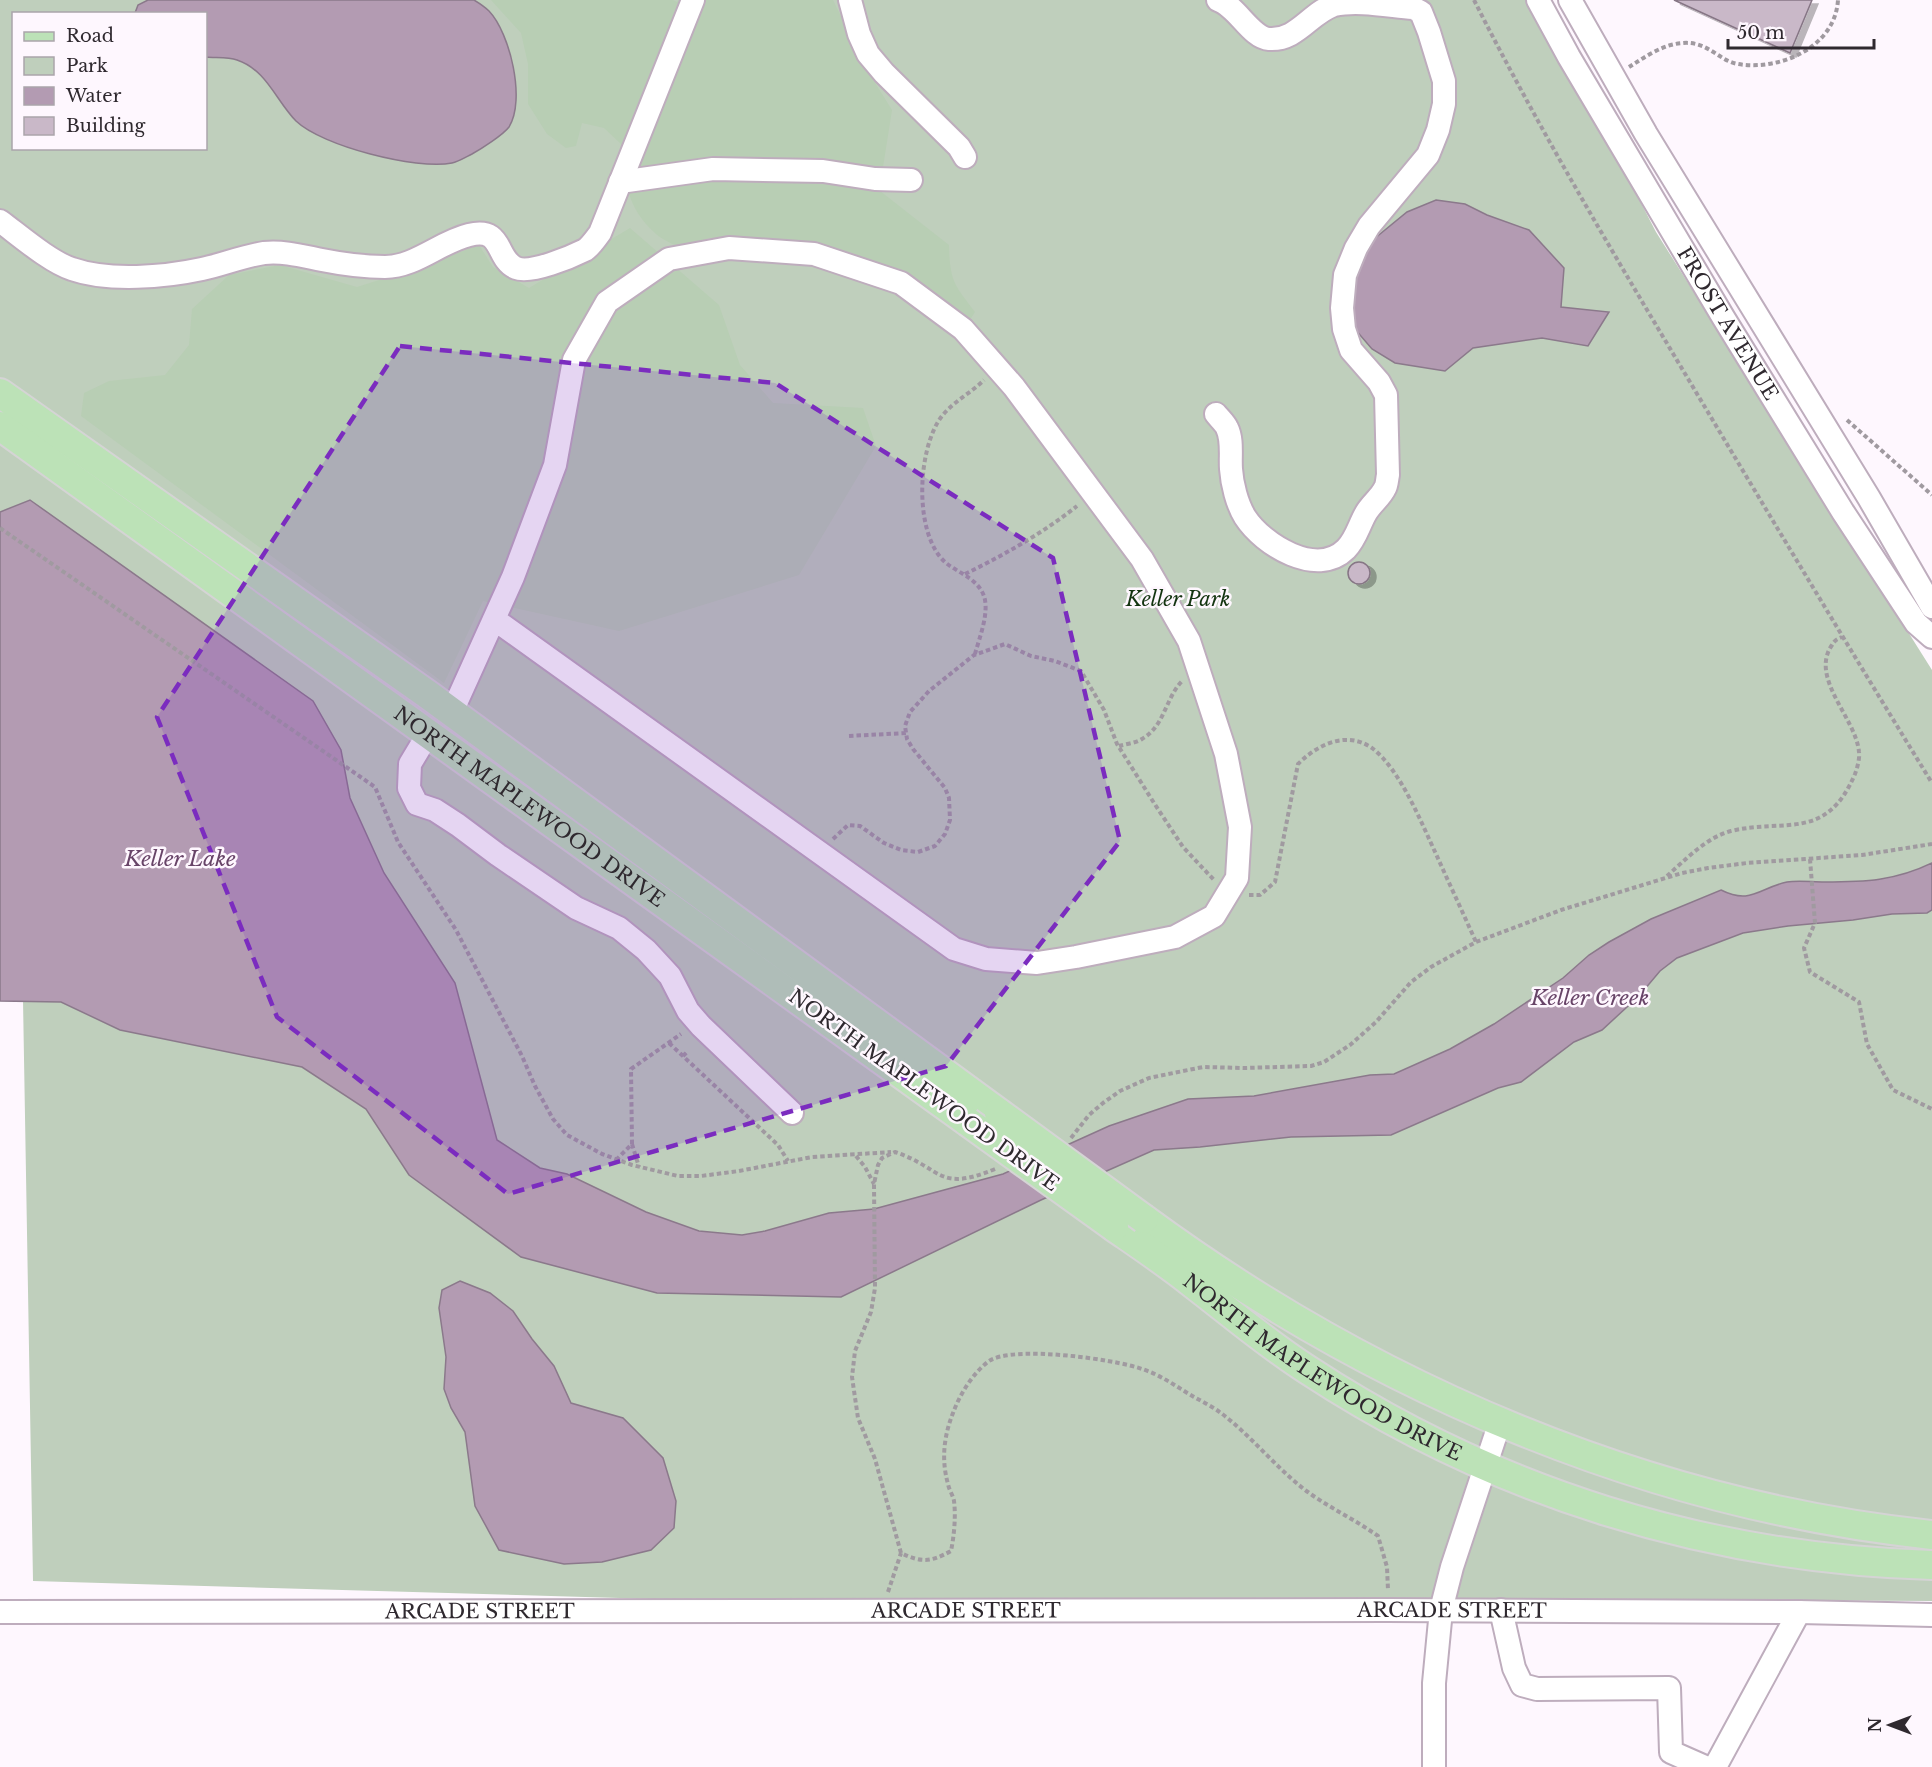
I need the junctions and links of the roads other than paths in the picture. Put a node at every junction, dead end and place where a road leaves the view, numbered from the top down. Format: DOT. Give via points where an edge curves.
graph roads {
  1 [pos="693,0"];
  2 [pos="850,0"];
  3 [pos="1218,0"];
  4 [pos="1538,0"];
  5 [pos="1570,0"];
  6 [pos="965,157"];
  7 [pos="911,180"];
  8 [pos="620,182"];
  9 [pos="0,221"];
  10 [pos="0,393"];
  11 [pos="1216,414"];
  12 [pos="0,426"];
  13 [pos="1932,607"];
  14 [pos="494,619"];
  15 [pos="1932,637"];
  16 [pos="525,642"];
  17 [pos="474,663"];
  18 [pos="452,712"];
  19 [pos="428,734"];
  20 [pos="792,1113"];
  21 [pos="1500,1422"];
  22 [pos="1484,1466"];
  23 [pos="1932,1535"];
  24 [pos="1932,1565"];
  25 [pos="1441,1610"];
  26 [pos="1501,1610"];
  27 [pos="0,1612"];
  28 [pos="1798,1612"];
  29 [pos="1932,1615"];
  30 [pos="1434,1767"];
  31 [pos="1705,1767"];
  32 [pos="1715,1767"];
  1 -- 8 [label="street"];
  2 -- 6 [label="street" via="868,54"];
  3 -- 11 [label="street" via="1259,36 1268,39 1290,35 1318,13 1349,2 1413,8 1421,12 1429,32 1444,81 1444,104 1428,155 1369,226 1345,275 1341,308 1351,350 1386,395 1388,475 1386,488 1366,512 1345,550 1312,561 1293,556 1266,538 1245,517 1235,492 1227,429"];
  4 -- 15 [label="street, FROST AVENUE" via="1622,148 1843,512 1916,623"];
  5 -- 13 [label="street, FROST AVENUE" via="1640,124"];
  7 -- 8 [label="street" via="824,171 713,169"];
  8 -- 9 [label="street" via="600,233 587,249 534,269 516,268 487,234 470,234 387,267 324,261 285,252 262,253 176,275 90,273 70,269"];
  10 -- 18 [label="main road, NORTH MAPLEWOOD DRIVE"];
  12 -- 19 [label="main road, NORTH MAPLEWOOD DRIVE"];
  14 -- 16 [label="street"];
  14 -- 16 [label="street" via="555,465 574,360 607,302 669,258 729,248 814,254 901,283 963,329 1014,387 1142,559 1189,640 1226,754 1240,827 1237,878 1214,916 1175,937 1037,963 986,959 954,949"];
  14 -- 17 [label="street"];
  16 -- 17 [label="street" via="498,649"];
  17 -- 18 [label="street"];
  18 -- 21 [label="main road, NORTH MAPLEWOOD DRIVE, bridge" via="1208,1265 1280,1311 1401,1377"];
  19 -- 20 [label="street" via="410,764 409,788 417,804 435,810 576,908 619,928 646,950 670,975 697,1022"];
  19 -- 22 [label="main road, NORTH MAPLEWOOD DRIVE, bridge" via="1306,1369 1412,1432"];
  21 -- 22 [label="street"];
  21 -- 23 [label="main road, NORTH MAPLEWOOD DRIVE" via="1587,1456 1750,1503"];
  22 -- 24 [label="main road, NORTH MAPLEWOOD DRIVE" via="1601,1511 1740,1546 1821,1558"];
  22 -- 25 [label="street"];
  25 -- 26 [label="street, ARCADE STREET"];
  25 -- 27 [label="street, ARCADE STREET"];
  25 -- 30 [label="street" via="1434,1683"];
  26 -- 28 [label="street, ARCADE STREET"];
  26 -- 31 [label="street" via="1514,1668 1522,1685 1537,1689 1669,1688 1671,1752"];
  28 -- 29 [label="street, ARCADE STREET"];
  28 -- 32 [label="street"];
}
